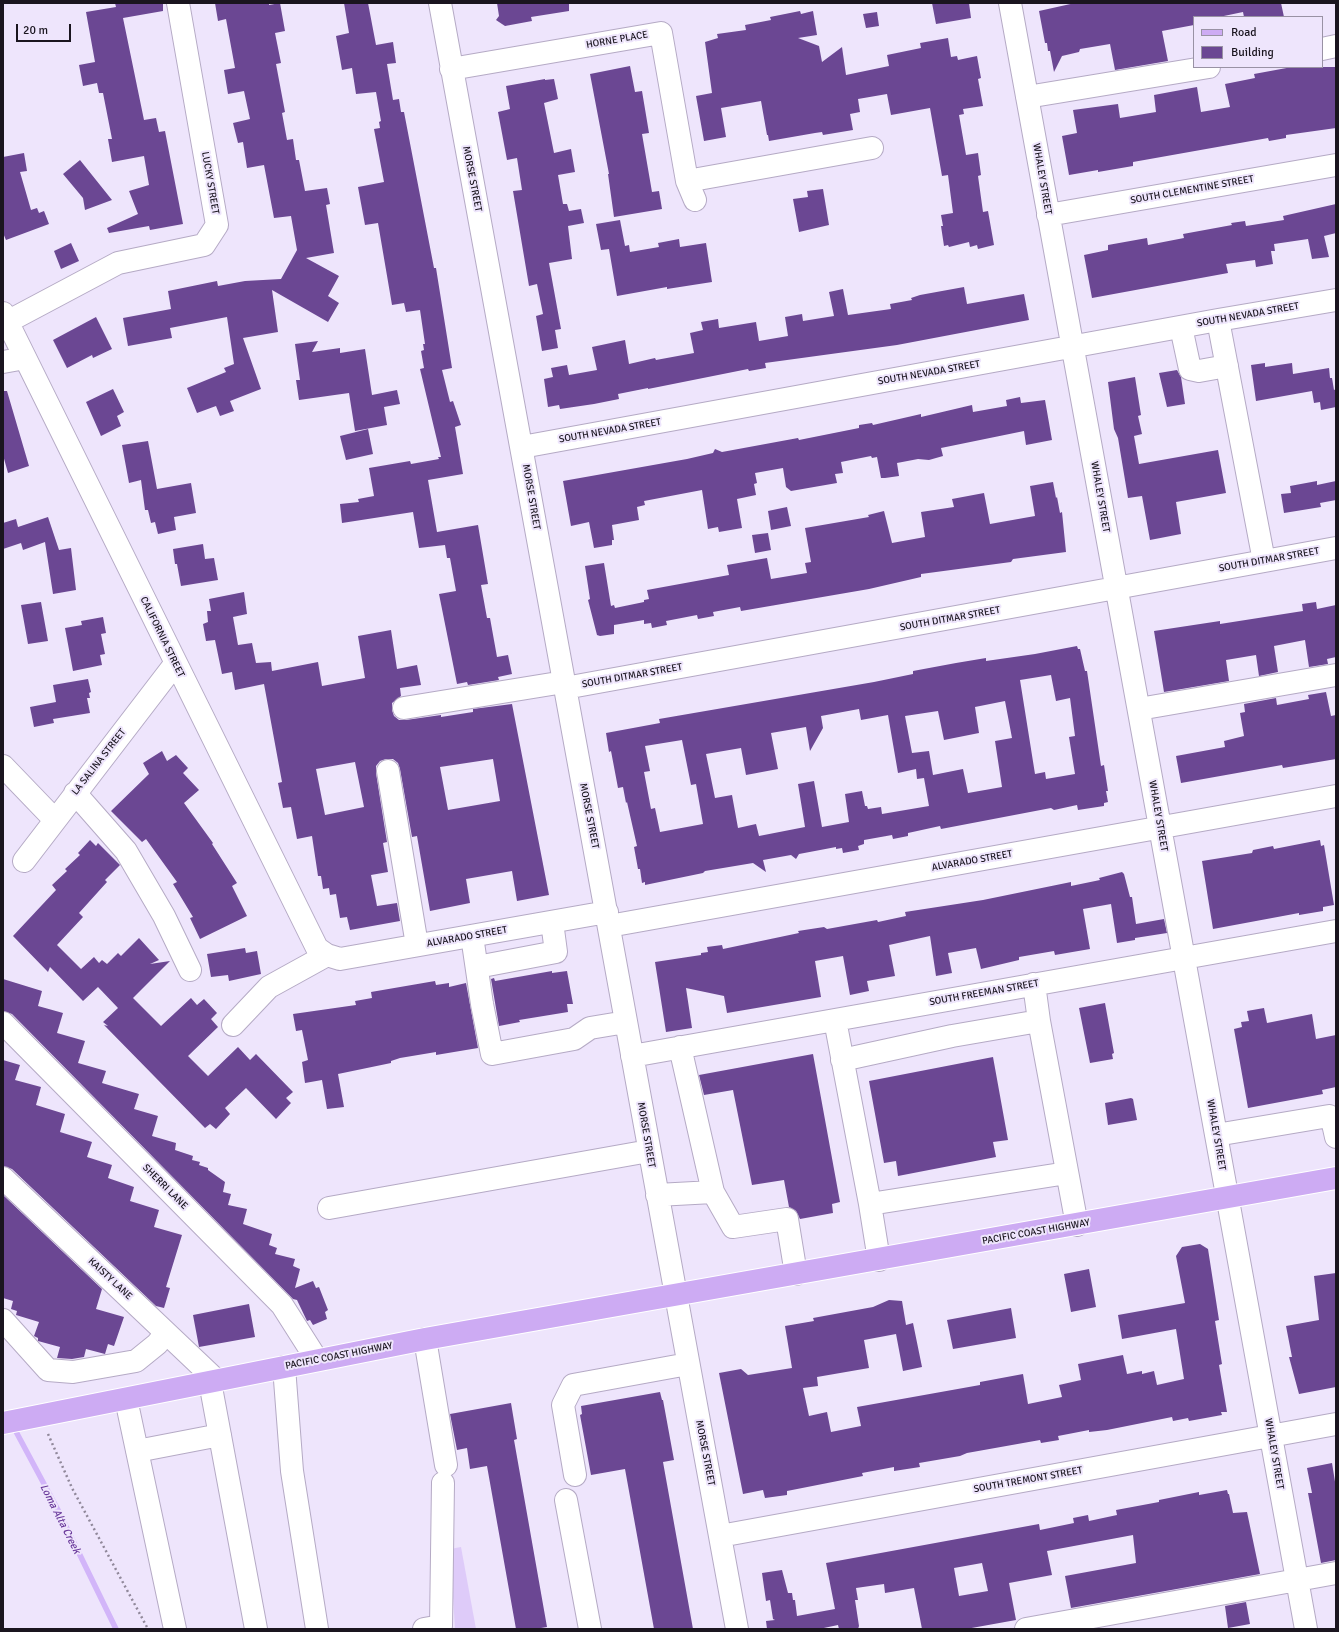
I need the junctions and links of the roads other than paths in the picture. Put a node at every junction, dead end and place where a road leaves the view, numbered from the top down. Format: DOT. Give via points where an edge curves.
graph roads {
  1 [pos="178,3"];
  2 [pos="440,3"];
  3 [pos="1010,3"];
  4 [pos="1336,46"];
  5 [pos="1323,48"];
  6 [pos="1203,68"];
  7 [pos="451,69"];
  8 [pos="1027,97"];
  9 [pos="872,148"];
  10 [pos="1336,166"];
  11 [pos="1048,215"];
  12 [pos="1336,300"];
  13 [pos="5,318"];
  14 [pos="1218,320"];
  15 [pos="1180,327"];
  16 [pos="1072,346"];
  17 [pos="25,358"];
  18 [pos="3,362"];
  19 [pos="1227,366"];
  20 [pos="522,447"];
  21 [pos="1336,548"];
  22 [pos="1264,561"];
  23 [pos="1117,589"];
  24 [pos="175,664"];
  25 [pos="1336,675"];
  26 [pos="564,685"];
  27 [pos="404,708"];
  28 [pos="1139,710"];
  29 [pos="3,766"];
  30 [pos="388,771"];
  31 [pos="76,793"];
  32 [pos="1336,796"];
  33 [pos="54,819"];
  34 [pos="1160,827"];
  35 [pos="24,861"];
  36 [pos="608,919"];
  37 [pos="552,922"];
  38 [pos="1336,931"];
  39 [pos="472,936"];
  40 [pos="417,945"];
  41 [pos="327,955"];
  42 [pos="1184,957"];
  43 [pos="478,967"];
  44 [pos="190,970"];
  45 [pos="1034,984"];
  46 [pos="835,1020"];
  47 [pos="1040,1021"];
  48 [pos="626,1022"];
  49 [pos="3,1023"];
  50 [pos="233,1025"];
  51 [pos="680,1047"];
  52 [pos="632,1056"];
  53 [pos="842,1060"];
  54 [pos="1216,1135"];
  55 [pos="1336,1137"];
  56 [pos="649,1151"];
  57 [pos="1067,1173"];
  58 [pos="3,1178"];
  59 [pos="1336,1178"];
  60 [pos="713,1192"];
  61 [pos="657,1195"];
  62 [pos="1228,1198"];
  63 [pos="870,1204"];
  64 [pos="329,1208"];
  65 [pos="1077,1225"];
  66 [pos="879,1260"];
  67 [pos="796,1274"];
  68 [pos="675,1296"];
  69 [pos="3,1320"];
  70 [pos="166,1332"];
  71 [pos="425,1339"];
  72 [pos="317,1360"];
  73 [pos="688,1364"];
  74 [pos="284,1367"];
  75 [pos="214,1382"];
  76 [pos="126,1399"];
  77 [pos="3,1423"];
  78 [pos="1336,1424"];
  79 [pos="220,1435"];
  80 [pos="1271,1436"];
  81 [pos="137,1451"];
  82 [pos="575,1475"];
  83 [pos="566,1500"];
  84 [pos="720,1536"];
  85 [pos="1336,1573"];
  86 [pos="1297,1580"];
  87 [pos="175,1629"];
  88 [pos="256,1629"];
  89 [pos="317,1629"];
  90 [pos="424,1629"];
  91 [pos="590,1629"];
  92 [pos="737,1629"];
  93 [pos="1026,1629"];
  94 [pos="1306,1629"];
  1 -- 13 [label="street, LUCKY STREET" via="217,225 204,245 118,264"];
  2 -- 7 [label="street, MORSE STREET"];
  3 -- 8 [label="street, WHALEY STREET"];
  4 -- 5 [label="street"];
  6 -- 8 [label="street"];
  7 -- 9 [label="street, HORNE PLACE" via="661,33 691,190"];
  7 -- 20 [label="street, MORSE STREET"];
  8 -- 11 [label="street, WHALEY STREET"];
  10 -- 11 [label="street, SOUTH CLEMENTINE STREET"];
  11 -- 16 [label="street, WHALEY STREET"];
  12 -- 14 [label="street, SOUTH NEVADA STREET"];
  13 -- 17 [label="street, CALIFORNIA STREET"];
  14 -- 15 [label="street, SOUTH NEVADA STREET"];
  14 -- 19 [label="street"];
  15 -- 16 [label="street, SOUTH NEVADA STREET"];
  15 -- 19 [label="street" via="1190,369"];
  16 -- 20 [label="street, SOUTH NEVADA STREET"];
  16 -- 23 [label="street, WHALEY STREET"];
  17 -- 18 [label="street"];
  17 -- 24 [label="street, CALIFORNIA STREET"];
  19 -- 22 [label="street"];
  20 -- 26 [label="street, MORSE STREET"];
  21 -- 22 [label="street, SOUTH DITMAR STREET"];
  22 -- 23 [label="street, SOUTH DITMAR STREET"];
  23 -- 26 [label="street, SOUTH DITMAR STREET"];
  23 -- 28 [label="street, WHALEY STREET"];
  24 -- 31 [label="street, LA SALINA STREET"];
  24 -- 41 [label="street, CALIFORNIA STREET" via="317,948"];
  25 -- 28 [label="street"];
  26 -- 27 [label="street, SOUTH DITMAR STREET"];
  26 -- 36 [label="street, MORSE STREET"];
  28 -- 34 [label="street, WHALEY STREET"];
  29 -- 33 [label="street"];
  30 -- 40 [label="street"];
  31 -- 33 [label="street, LA SALINA STREET"];
  31 -- 44 [label="street" via="126,850 164,916"];
  32 -- 34 [label="street, ALVARADO STREET"];
  33 -- 35 [label="street, LA SALINA STREET"];
  34 -- 36 [label="street, ALVARADO STREET"];
  34 -- 42 [label="street, WHALEY STREET"];
  36 -- 37 [label="street, ALVARADO STREET"];
  36 -- 48 [label="street, MORSE STREET"];
  37 -- 39 [label="street, ALVARADO STREET"];
  37 -- 43 [label="street" via="556,952"];
  38 -- 42 [label="street, SOUTH FREEMAN STREET"];
  39 -- 40 [label="street, ALVARADO STREET"];
  39 -- 43 [label="street"];
  40 -- 41 [label="street, ALVARADO STREET" via="340,959"];
  41 -- 50 [label="street" via="269,987"];
  42 -- 45 [label="street, SOUTH FREEMAN STREET"];
  42 -- 54 [label="street, WHALEY STREET"];
  43 -- 48 [label="street" via="492,1054 574,1039 590,1028"];
  45 -- 46 [label="street, SOUTH FREEMAN STREET"];
  45 -- 47 [label="street"];
  46 -- 51 [label="street, SOUTH FREEMAN STREET"];
  46 -- 53 [label="street"];
  47 -- 53 [label="street" via="952,1036"];
  47 -- 57 [label="street"];
  48 -- 52 [label="street, MORSE STREET"];
  49 -- 72 [label="street, SHERRI LANE" via="282,1305"];
  51 -- 52 [label="street, SOUTH FREEMAN STREET"];
  51 -- 60 [label="street"];
  52 -- 56 [label="street, MORSE STREET"];
  53 -- 63 [label="street"];
  54 -- 55 [label="street" via="1329,1116"];
  54 -- 62 [label="street, WHALEY STREET"];
  56 -- 61 [label="street, MORSE STREET"];
  56 -- 64 [label="street"];
  57 -- 63 [label="street"];
  57 -- 65 [label="street"];
  58 -- 70 [label="street, KAISTY LANE"];
  59 -- 62 [label="main road, PACIFIC COAST HIGHWAY"];
  60 -- 61 [label="street"];
  60 -- 67 [label="street" via="733,1227 787,1219"];
  61 -- 68 [label="street, MORSE STREET"];
  62 -- 65 [label="main road, PACIFIC COAST HIGHWAY"];
  62 -- 80 [label="street, WHALEY STREET"];
  63 -- 66 [label="street"];
  65 -- 66 [label="main road, PACIFIC COAST HIGHWAY"];
  66 -- 67 [label="main road, PACIFIC COAST HIGHWAY"];
  67 -- 68 [label="main road, PACIFIC COAST HIGHWAY"];
  68 -- 71 [label="main road, PACIFIC COAST HIGHWAY"];
  68 -- 73 [label="street, MORSE STREET"];
  69 -- 70 [label="street" via="48,1370 73,1372 136,1361 157,1344"];
  70 -- 75 [label="street, KAISTY LANE"];
  71 -- 72 [label="main road, PACIFIC COAST HIGHWAY"];
  71 -- 90 [label="street" via="444,1474 444,1529 441,1626"];
  72 -- 74 [label="main road, PACIFIC COAST HIGHWAY"];
  73 -- 82 [label="street" via="573,1385 563,1405"];
  73 -- 84 [label="street, MORSE STREET"];
  74 -- 75 [label="main road, PACIFIC COAST HIGHWAY"];
  74 -- 89 [label="street" via="292,1471"];
  75 -- 76 [label="main road, PACIFIC COAST HIGHWAY"];
  75 -- 79 [label="street"];
  76 -- 77 [label="main road, PACIFIC COAST HIGHWAY"];
  76 -- 81 [label="street"];
  78 -- 80 [label="street, SOUTH TREMONT STREET"];
  79 -- 81 [label="street"];
  79 -- 88 [label="street"];
  80 -- 84 [label="street, SOUTH TREMONT STREET"];
  80 -- 86 [label="street, WHALEY STREET"];
  81 -- 87 [label="street"];
  83 -- 91 [label="street"];
  84 -- 92 [label="street, MORSE STREET"];
  85 -- 86 [label="street"];
  86 -- 93 [label="street"];
  86 -- 94 [label="street, WHALEY STREET"];
}
